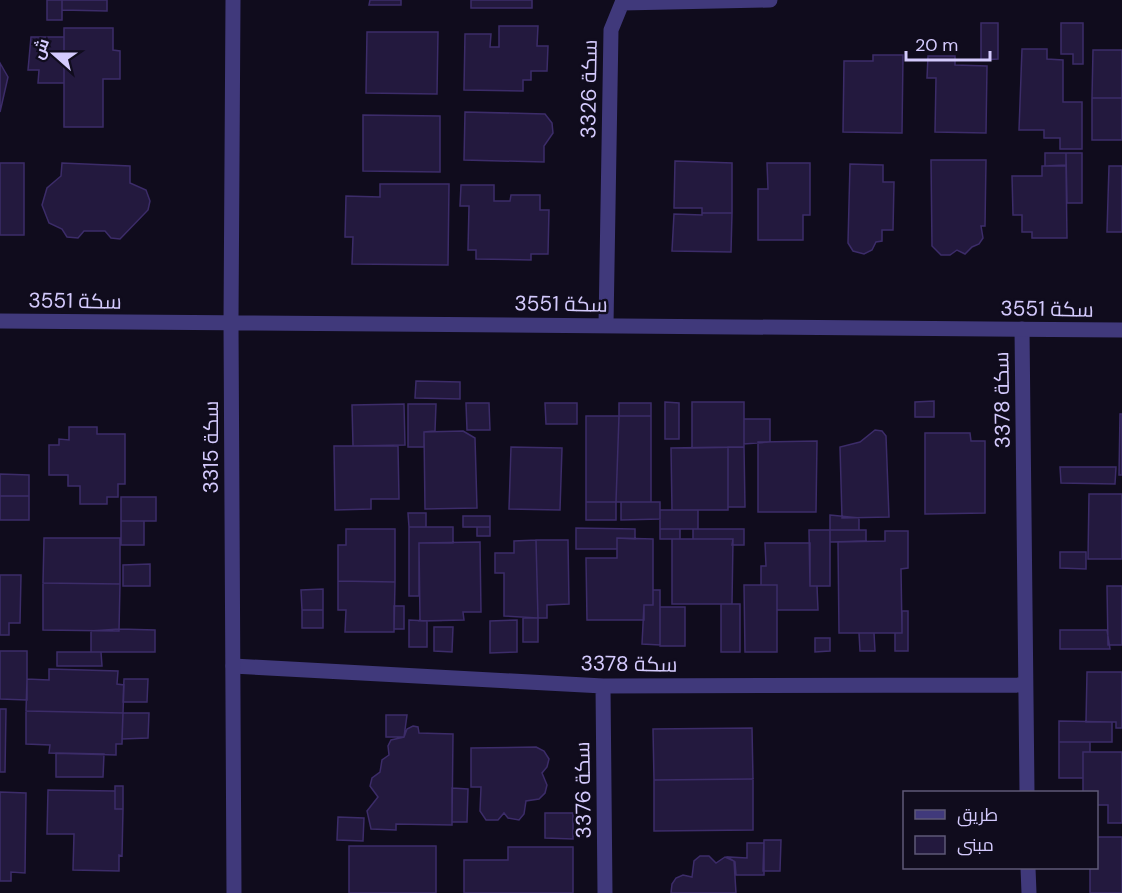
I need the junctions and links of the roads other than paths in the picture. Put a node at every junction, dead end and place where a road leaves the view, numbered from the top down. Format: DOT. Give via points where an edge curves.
graph roads {
  1 [pos="233,0"];
  2 [pos="770,0"];
  3 [pos="0,321"];
  4 [pos="231,322"];
  5 [pos="606,325"];
  6 [pos="1022,329"];
  7 [pos="1122,330"];
  8 [pos="233,666"];
  9 [pos="603,686"];
  10 [pos="1025,686"];
  11 [pos="1027,791"];
  12 [pos="1029,869"];
  13 [pos="234,893"];
  14 [pos="605,893"];
  15 [pos="1029,893"];
  1 -- 4 [label="street, سكة 3315"];
  2 -- 5 [label="street, سكة 3326" via="622,3 611,30"];
  3 -- 4 [label="street, سكة 3551"];
  4 -- 5 [label="street, سكة 3551"];
  4 -- 8 [label="street, سكة 3315"];
  5 -- 6 [label="street, سكة 3551"];
  6 -- 7 [label="street, سكة 3551"];
  6 -- 10 [label="street, سكة 3378"];
  8 -- 9 [label="street, سكة 3378"];
  8 -- 13 [label="street, سكة 3315"];
  9 -- 10 [label="street, سكة 3378"];
  9 -- 14 [label="street, سكة 3376"];
  10 -- 11 [label="street, سكة 3378"];
  12 -- 15 [label="street"];
}
